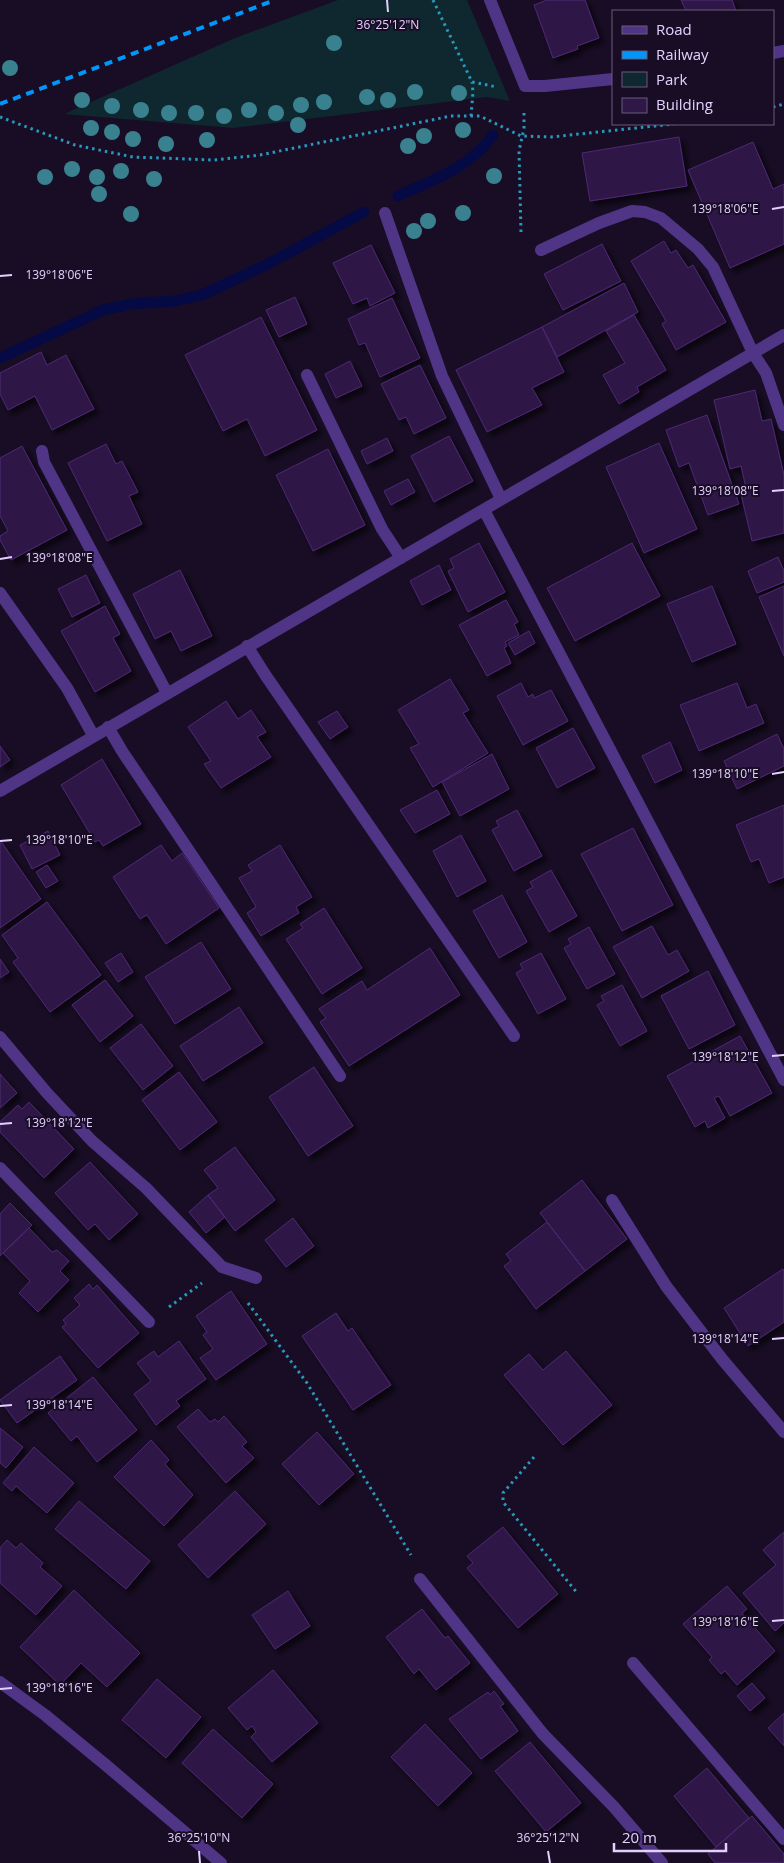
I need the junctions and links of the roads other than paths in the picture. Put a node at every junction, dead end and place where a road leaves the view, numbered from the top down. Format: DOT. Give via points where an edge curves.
graph roads {
  1 [pos="490,0"];
  2 [pos="612,80"];
  3 [pos="385,213"];
  4 [pos="540,250"];
  5 [pos="784,335"];
  6 [pos="753,353"];
  7 [pos="307,375"];
  8 [pos="784,425"];
  9 [pos="42,451"];
  10 [pos="501,499"];
  11 [pos="484,510"];
  12 [pos="401,558"];
  13 [pos="0,593"];
  14 [pos="247,646"];
  15 [pos="167,693"];
  16 [pos="108,727"];
  17 [pos="94,735"];
  18 [pos="0,791"];
  19 [pos="514,1036"];
  20 [pos="0,1037"];
  21 [pos="340,1076"];
  22 [pos="784,1080"];
  23 [pos="0,1168"];
  24 [pos="612,1200"];
  25 [pos="256,1278"];
  26 [pos="148,1322"];
  27 [pos="784,1432"];
  28 [pos="420,1578"];
  29 [pos="633,1663"];
  30 [pos="0,1682"];
  31 [pos="784,1839"];
  32 [pos="221,1863"];
  33 [pos="662,1863"];
  1 -- 2 [label="street" via="525,86"];
  3 -- 10 [label="street" via="442,376"];
  4 -- 6 [label="street" via="632,211 661,218 698,249 713,267"];
  5 -- 6 [label="street"];
  6 -- 8 [label="street" via="766,373"];
  6 -- 10 [label="street"];
  7 -- 12 [label="street" via="382,529"];
  9 -- 15 [label="street" via="44,462"];
  10 -- 11 [label="street"];
  11 -- 12 [label="street"];
  11 -- 22 [label="street"];
  12 -- 14 [label="street"];
  13 -- 17 [label="street" via="67,688"];
  14 -- 15 [label="street"];
  14 -- 19 [label="street"];
  15 -- 16 [label="street"];
  16 -- 17 [label="street"];
  16 -- 21 [label="street"];
  17 -- 18 [label="street"];
  20 -- 25 [label="street" via="92,1141 146,1188 222,1267"];
  23 -- 26 [label="street"];
  24 -- 27 [label="street" via="666,1286"];
  28 -- 33 [label="street" via="543,1734 614,1807"];
  29 -- 31 [label="street"];
  30 -- 32 [label="street" via="45,1715"];
}
